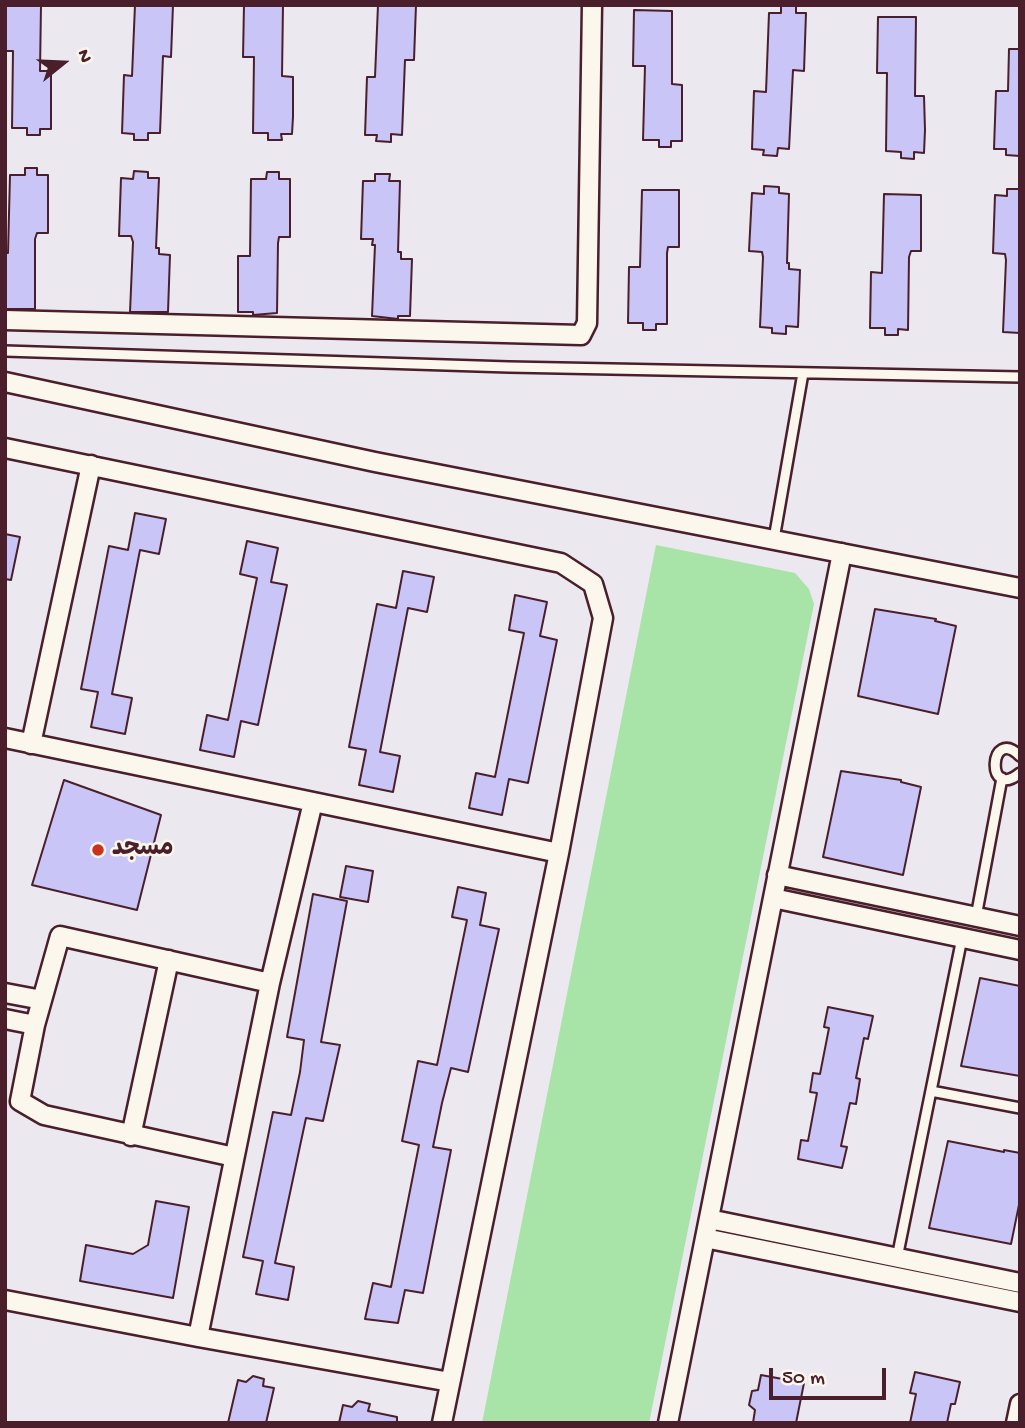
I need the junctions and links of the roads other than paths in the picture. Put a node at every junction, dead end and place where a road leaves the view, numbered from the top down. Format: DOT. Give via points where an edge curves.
graph roads {
  1 [pos="592,5"];
  2 [pos="5,320"];
  3 [pos="5,351"];
  4 [pos="803,373"];
  5 [pos="1020,377"];
  6 [pos="5,382"];
  7 [pos="5,448"];
  8 [pos="91,465"];
  9 [pos="775,539"];
  10 [pos="842,553"];
  11 [pos="1020,588"];
  12 [pos="5,738"];
  13 [pos="31,744"];
  14 [pos="1020,756"];
  15 [pos="1020,773"];
  16 [pos="1002,778"];
  17 [pos="313,802"];
  18 [pos="559,853"];
  19 [pos="778,875"];
  20 [pos="773,898"];
  21 [pos="976,917"];
  22 [pos="1020,926"];
  23 [pos="962,938"];
  24 [pos="1020,950"];
  25 [pos="169,960"];
  26 [pos="270,983"];
  27 [pos="5,993"];
  28 [pos="42,1000"];
  29 [pos="5,1019"];
  30 [pos="35,1025"];
  31 [pos="931,1091"];
  32 [pos="1020,1108"];
  33 [pos="131,1136"];
  34 [pos="234,1157"];
  35 [pos="709,1219"];
  36 [pos="705,1238"];
  37 [pos="897,1258"];
  38 [pos="1020,1283"];
  39 [pos="5,1300"];
  40 [pos="1020,1302"];
  41 [pos="198,1337"];
  42 [pos="450,1382"];
  43 [pos="1020,1404"];
  44 [pos="442,1423"];
  45 [pos="668,1423"];
  46 [pos="1016,1423"];
  1 -- 2 [label="street" via="587,323 581,335"];
  3 -- 4 [label="lane"];
  4 -- 5 [label="lane"];
  4 -- 9 [label="lane"];
  6 -- 9 [label="street" via="375,462"];
  7 -- 8 [label="street"];
  8 -- 13 [label="street"];
  8 -- 18 [label="street" via="561,563 593,584 603,618"];
  9 -- 10 [label="street"];
  10 -- 11 [label="street"];
  10 -- 19 [label="street"];
  12 -- 13 [label="street"];
  13 -- 17 [label="street"];
  14 -- 16 [label="lane" via="1010,750 997,754 994,767"];
  15 -- 16 [label="lane" via="1012,779"];
  16 -- 21 [label="lane"];
  17 -- 18 [label="street"];
  17 -- 26 [label="street"];
  18 -- 42 [label="street"];
  19 -- 20 [label="street"];
  19 -- 21 [label="street"];
  20 -- 23 [label="street"];
  20 -- 35 [label="street"];
  21 -- 22 [label="street"];
  23 -- 24 [label="street"];
  23 -- 31 [label="lane"];
  25 -- 26 [label="street"];
  25 -- 28 [label="street" via="60,936"];
  25 -- 33 [label="street"];
  26 -- 34 [label="street"];
  27 -- 28 [label="street"];
  28 -- 30 [label="street"];
  29 -- 30 [label="street"];
  30 -- 33 [label="street" via="20,1101 44,1115"];
  31 -- 32 [label="lane"];
  31 -- 37 [label="lane"];
  33 -- 34 [label="street"];
  34 -- 41 [label="street"];
  35 -- 36 [label="street"];
  35 -- 37 [label="street"];
  36 -- 40 [label="street"];
  36 -- 45 [label="street"];
  37 -- 38 [label="street"];
  39 -- 41 [label="street"];
  41 -- 42 [label="street"];
  42 -- 44 [label="street"];
  43 -- 46 [label="street"];
}
